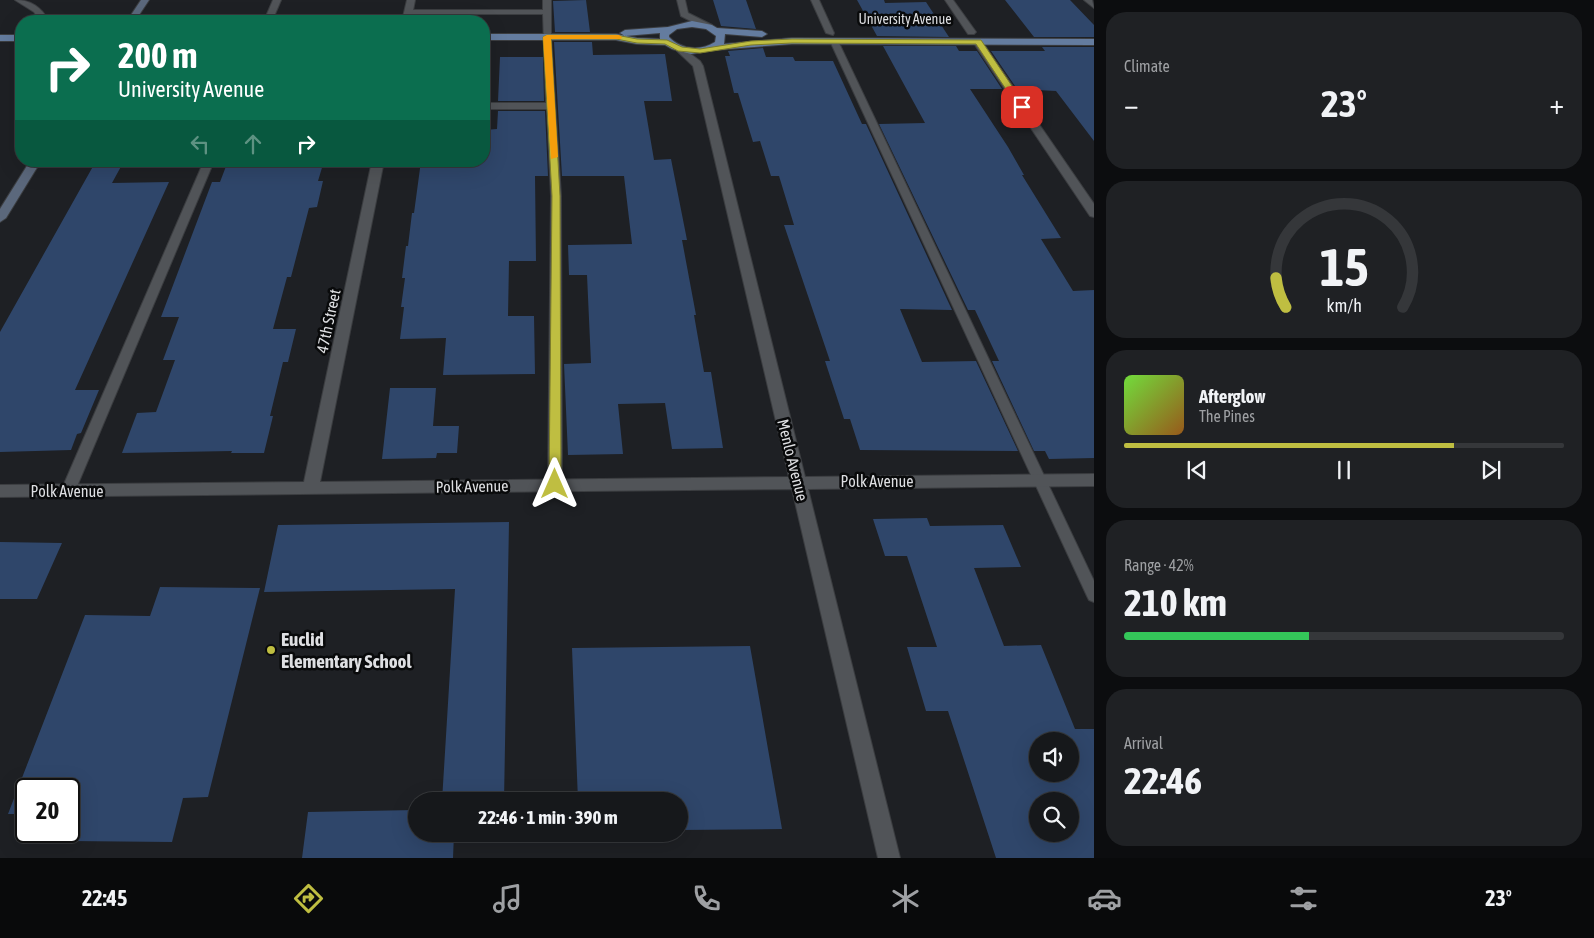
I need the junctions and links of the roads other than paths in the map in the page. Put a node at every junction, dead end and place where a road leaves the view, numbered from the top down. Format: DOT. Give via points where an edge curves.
graph roads {
  1 [pos="18,0"];
  2 [pos="145,0"];
  3 [pos="277,0"];
  4 [pos="412,0"];
  5 [pos="547,0"];
  6 [pos="681,0"];
  7 [pos="815,0"];
  8 [pos="949,0"];
  9 [pos="1088,0"];
  10 [pos="1094,6"];
  11 [pos="547,12"];
  12 [pos="684,14"];
  13 [pos="41,15"];
  14 [pos="135,15"];
  15 [pos="271,15"];
  16 [pos="408,15"];
  17 [pos="443,15"];
  18 [pos="671,28"];
  19 [pos="713,29"];
  20 [pos="971,32"];
  21 [pos="1084,32"];
  22 [pos="490,37"];
  23 [pos="547,37"];
  24 [pos="616,37"];
  25 [pos="832,37"];
  26 [pos="0,38"];
  27 [pos="15,38"];
  28 [pos="667,42"];
  29 [pos="978,42"];
  30 [pos="1094,42"];
  31 [pos="712,48"];
  32 [pos="680,49"];
  33 [pos="697,63"];
  34 [pos="490,106"];
  35 [pos="552,106"];
  36 [pos="32,167"];
  37 [pos="206,167"];
  38 [pos="377,167"];
  39 [pos="1094,213"];
  40 [pos="0,218"];
  41 [pos="1040,480"];
  42 [pos="1094,480"];
  43 [pos="798,482"];
  44 [pos="555,484"];
  45 [pos="311,488"];
  46 [pos="0,491"];
  47 [pos="68,491"];
  48 [pos="1094,596"];
  49 [pos="889,858"];
  1 -- 13 [label="street" via="38,10"];
  2 -- 14 [label="main road"];
  3 -- 15 [label="lane"];
  4 -- 16 [label="street"];
  5 -- 11 [label="lane"];
  6 -- 12 [label="street"];
  7 -- 25 [label="lane"];
  8 -- 20 [label="street"];
  9 -- 10 [label="lane"];
  11 -- 17 [label="lane"];
  11 -- 23 [label="lane"];
  12 -- 18 [label="street"];
  12 -- 19 [label="street"];
  18 -- 19 [label="main road, University Avenue" via="692,24"];
  18 -- 24 [label="main road" via="629,32"];
  18 -- 28 [label="main road" via="664,34"];
  19 -- 25 [label="main road, University Avenue" via="748,34"];
  19 -- 31 [label="main road" via="722,39"];
  20 -- 21 [label="main road, University Avenue"];
  20 -- 25 [label="main road, University Avenue"];
  22 -- 23 [label="main road"];
  23 -- 24 [label="main road"];
  23 -- 35 [label="lane"];
  24 -- 28 [label="main road"];
  25 -- 29 [label="main road, University Avenue"];
  25 -- 31 [label="main road, University Avenue"];
  25 -- 41 [label="lane"];
  26 -- 27 [label="main road"];
  28 -- 32 [label="main road"];
  29 -- 30 [label="main road, University Avenue"];
  29 -- 39 [label="street"];
  31 -- 32 [label="main road, University Avenue"];
  31 -- 33 [label="street"];
  32 -- 33 [label="street"];
  33 -- 43 [label="street, Menlo Avenue"];
  34 -- 35 [label="lane"];
  35 -- 44 [label="lane" via="556,196"];
  36 -- 40 [label="main road"];
  37 -- 47 [label="lane"];
  38 -- 45 [label="street, 47th Street"];
  41 -- 42 [label="street, Polk Avenue"];
  41 -- 43 [label="street, Polk Avenue"];
  41 -- 48 [label="lane"];
  43 -- 44 [label="street, Polk Avenue"];
  43 -- 49 [label="street, Menlo Avenue"];
  44 -- 45 [label="street, Polk Avenue"];
  45 -- 47 [label="street, Polk Avenue"];
  46 -- 47 [label="street, Polk Avenue"];
}
